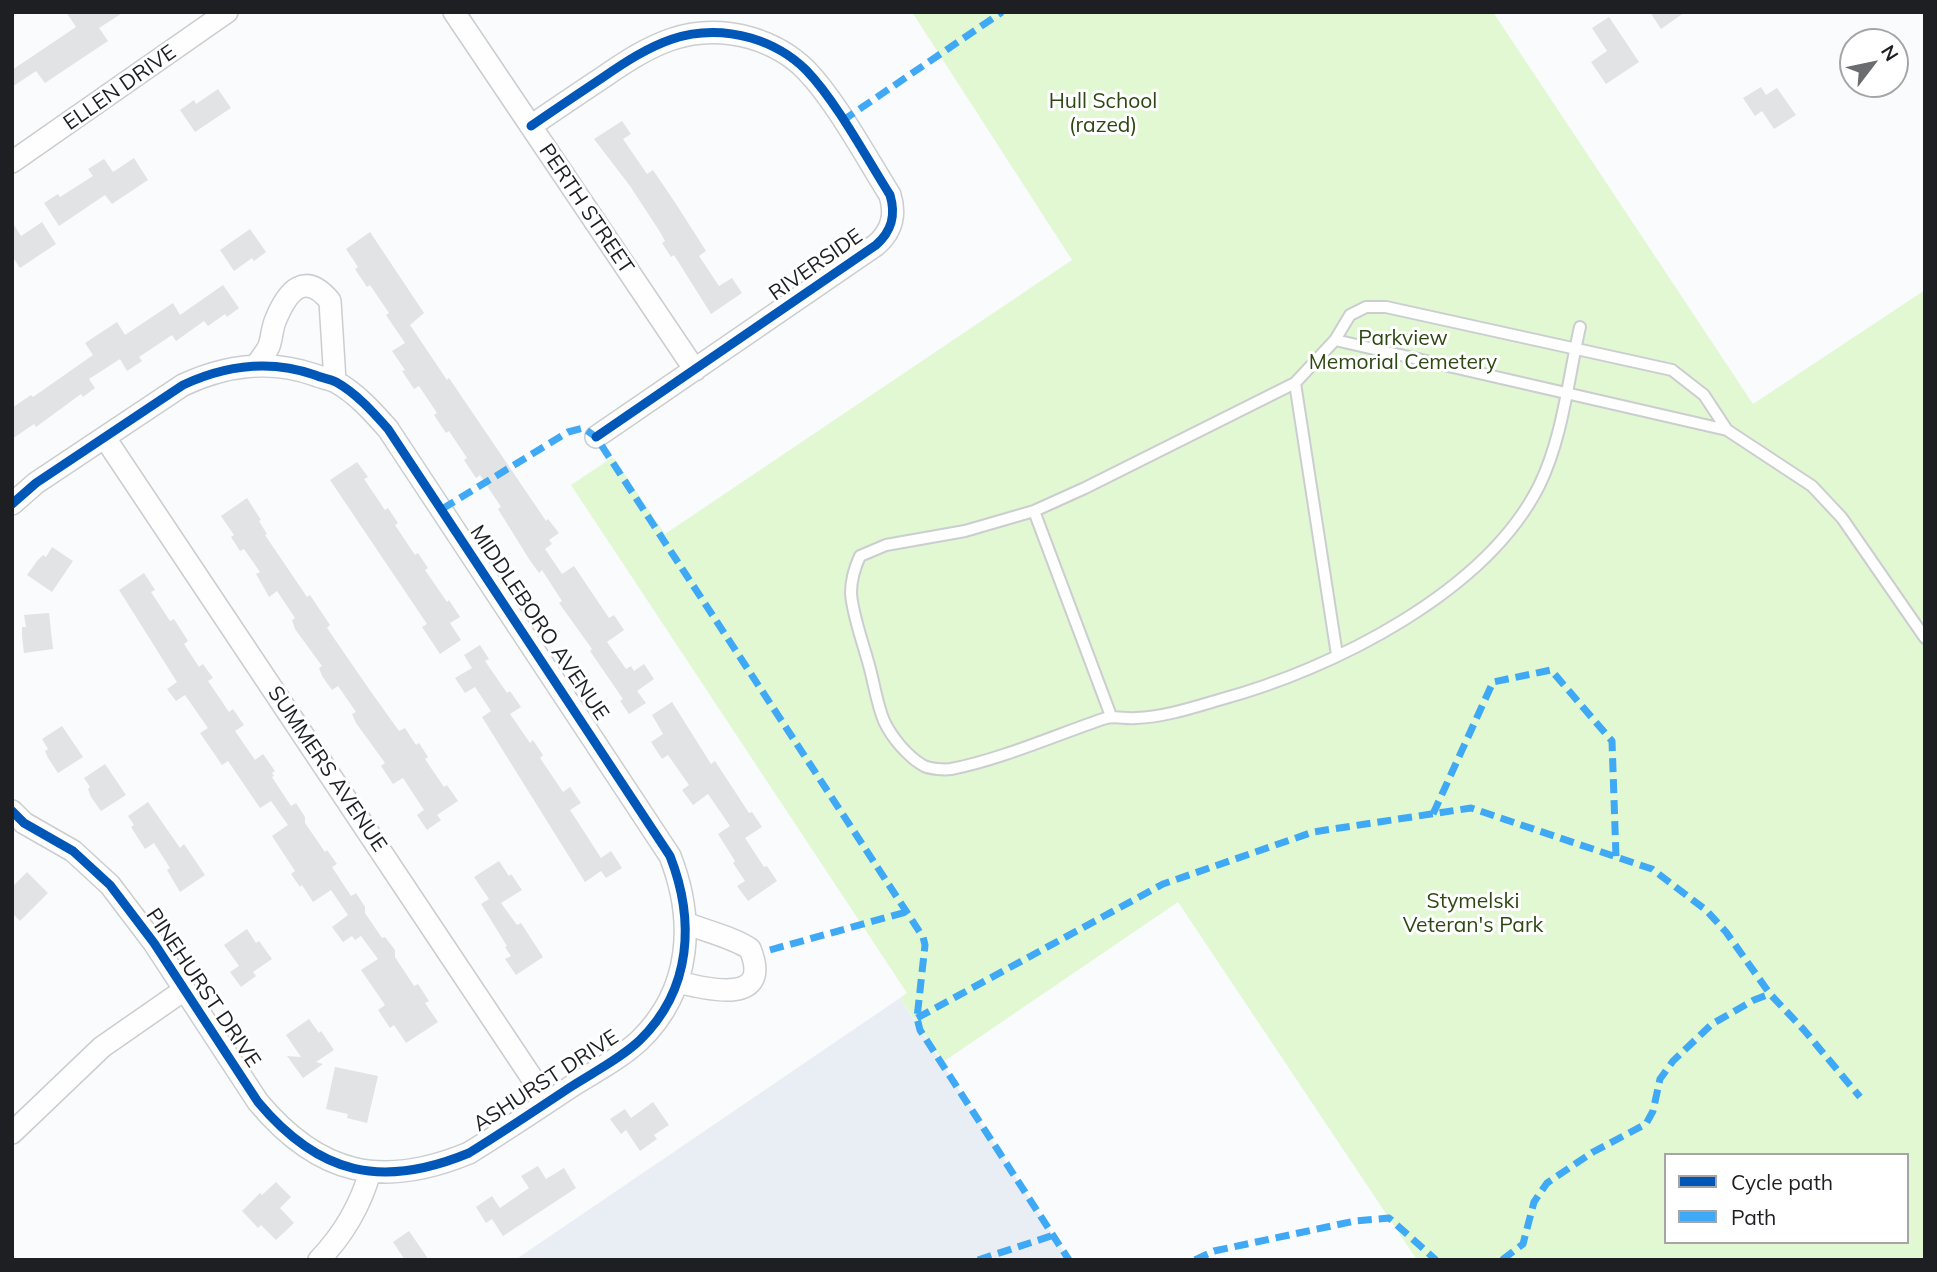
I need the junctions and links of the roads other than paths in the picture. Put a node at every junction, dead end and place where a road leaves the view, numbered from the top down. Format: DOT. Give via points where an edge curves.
graph roads {
  1 [pos="227,12"];
  2 [pos="454,12"];
  3 [pos="531,126"];
  4 [pos="12,162"];
  5 [pos="1580,327"];
  6 [pos="1335,340"];
  7 [pos="1575,347"];
  8 [pos="257,365"];
  9 [pos="695,370"];
  10 [pos="335,381"];
  11 [pos="1296,383"];
  12 [pos="1567,393"];
  13 [pos="1727,430"];
  14 [pos="596,437"];
  15 [pos="105,438"];
  16 [pos="12,504"];
  17 [pos="1034,511"];
  18 [pos="1925,638"];
  19 [pos="1338,655"];
  20 [pos="1111,716"];
  21 [pos="12,811"];
  22 [pos="686,923"];
  23 [pos="684,948"];
  24 [pos="678,982"];
  25 [pos="184,990"];
  26 [pos="548,1102"];
  27 [pos="12,1133"];
  28 [pos="370,1172"];
  29 [pos="319,1260"];
  1 -- 4 [label="street, ELLEN DRIVE"];
  2 -- 3 [label="street, PERTH STREET"];
  3 -- 9 [label="street, PERTH STREET"];
  3 -- 9 [label="street, RIVERSIDE" via="647,48 700,32 738,35 775,48 806,71 829,100 890,195 893,212 888,230 876,245"];
  5 -- 7 [label="lane"];
  6 -- 7 [label="lane" via="1350,315 1366,307 1386,307"];
  6 -- 11 [label="lane"];
  6 -- 12 [label="lane"];
  7 -- 12 [label="lane"];
  7 -- 13 [label="lane" via="1672,370 1704,395"];
  8 -- 10 [label="street, MIDDLEBORO AVENUE" via="292,368"];
  8 -- 10 [label="street" via="291,291 312,285 330,301"];
  8 -- 15 [label="street, MIDDLEBORO AVENUE" via="225,369 194,380"];
  9 -- 14 [label="street"];
  10 -- 22 [label="street, MIDDLEBORO AVENUE" via="388,429 654,829 680,880"];
  11 -- 17 [label="lane"];
  11 -- 19 [label="lane"];
  12 -- 13 [label="lane"];
  12 -- 19 [label="lane" via="1539,486 1512,527 1444,592 1406,619"];
  13 -- 18 [label="lane" via="1812,486 1843,518"];
  15 -- 16 [label="street, MIDDLEBORO AVENUE"];
  15 -- 26 [label="street, SUMMERS AVENUE"];
  17 -- 20 [label="lane"];
  17 -- 20 [label="lane" via="965,531 886,545 860,556 852,573 851,596 884,720 900,746 925,767 948,769"];
  19 -- 20 [label="lane" via="1225,698 1168,713"];
  21 -- 25 [label="street, PINEHURST DRIVE" via="73,851 110,885"];
  22 -- 23 [label="street, MIDDLEBORO AVENUE"];
  22 -- 24 [label="street" via="740,942 750,949 756,971 752,981 737,990"];
  23 -- 24 [label="street, ASHURST DRIVE"];
  24 -- 26 [label="street, ASHURST DRIVE" via="661,1015 639,1041"];
  25 -- 27 [label="street" via="102,1047"];
  25 -- 28 [label="street, PINEHURST DRIVE" via="278,1125 322,1157"];
  26 -- 28 [label="street, ASHURST DRIVE" via="469,1153 407,1172"];
  28 -- 29 [label="street" via="351,1220"];
}
